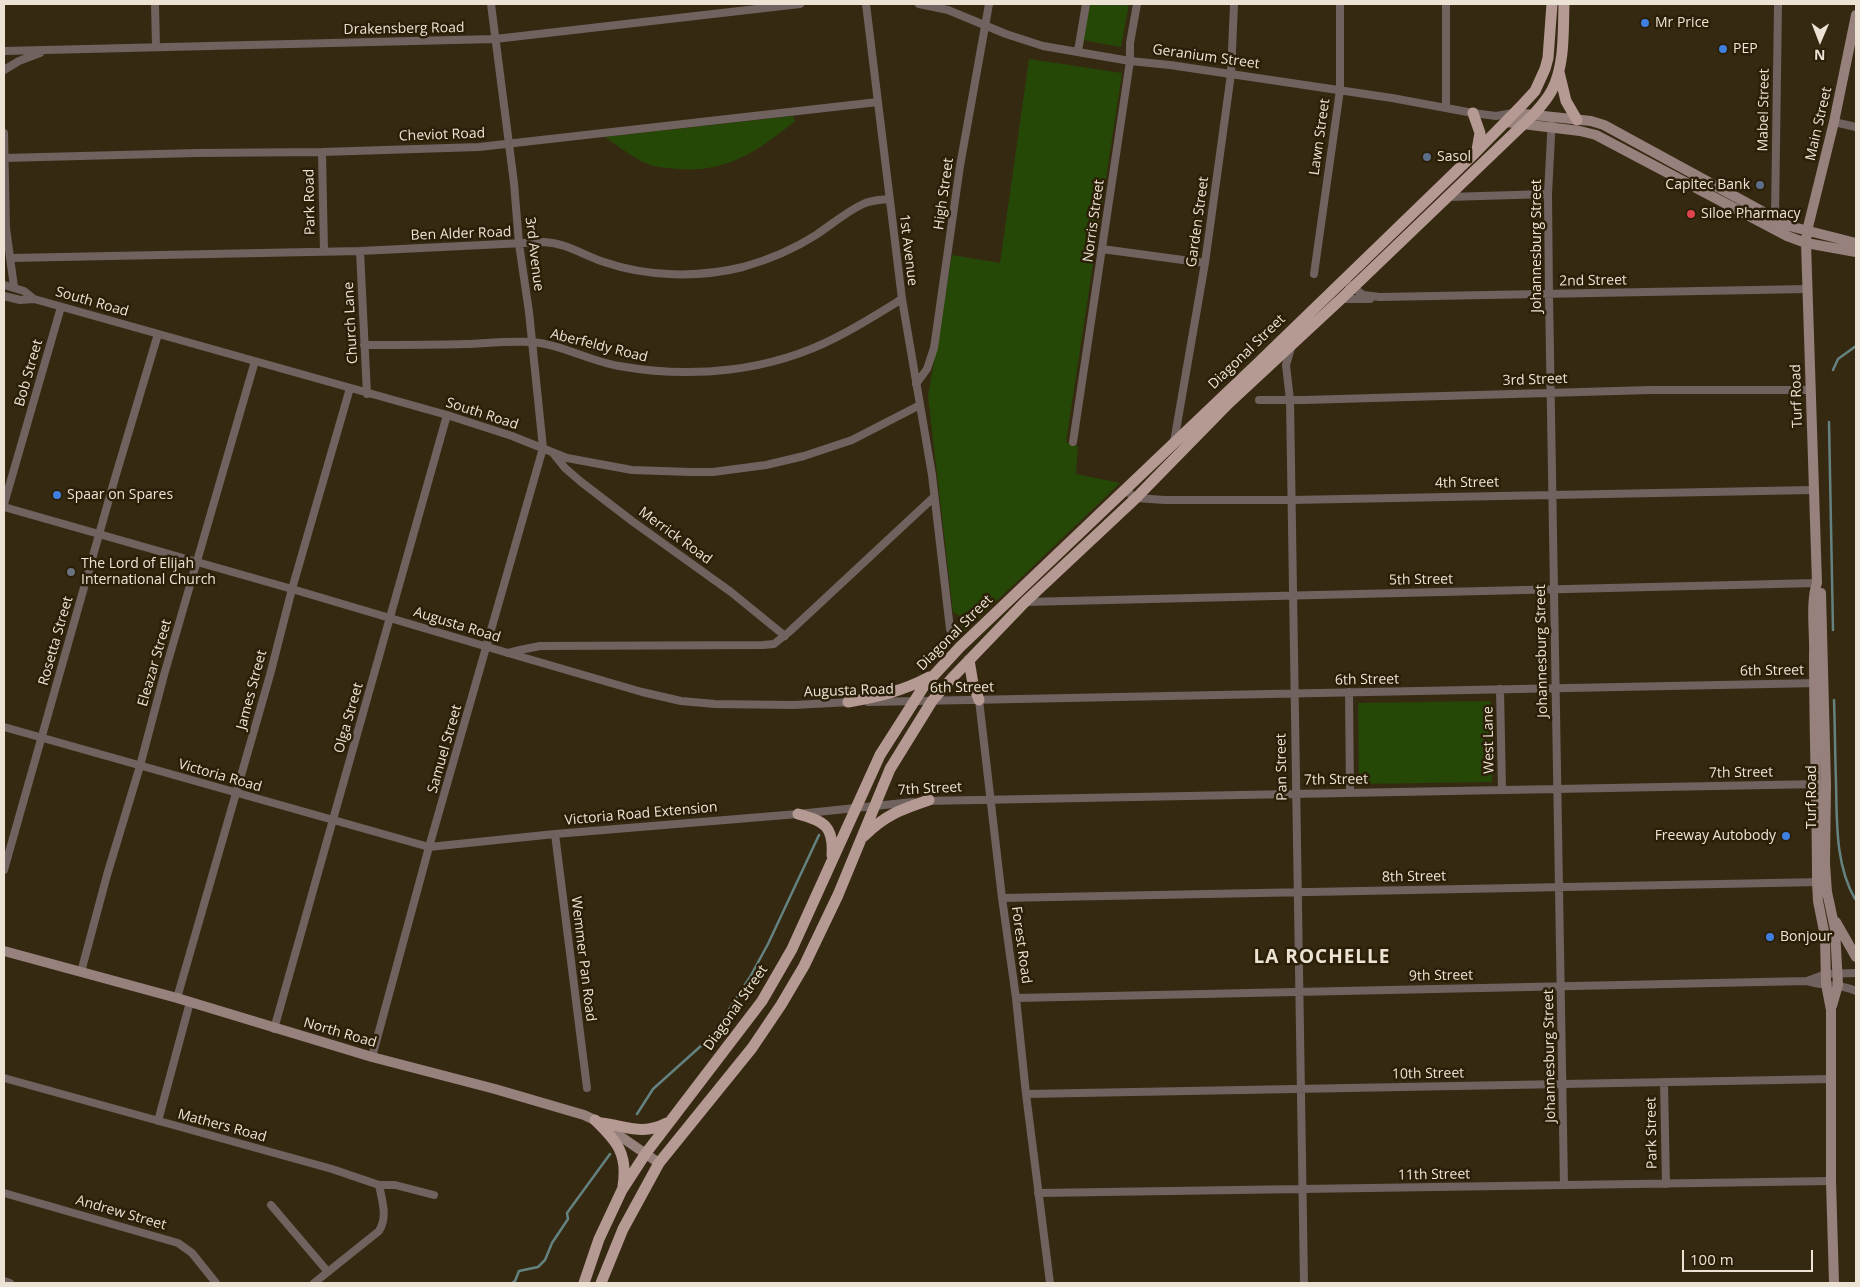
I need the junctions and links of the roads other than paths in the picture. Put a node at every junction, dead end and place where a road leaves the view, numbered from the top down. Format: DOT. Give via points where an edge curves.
graph roads {
  1 [pos="155,4"];
  2 [pos="491,4"];
  3 [pos="800,4"];
  4 [pos="866,4"];
  5 [pos="919,4"];
  6 [pos="989,4"];
  7 [pos="1086,4"];
  8 [pos="1137,4"];
  9 [pos="1234,4"];
  10 [pos="1340,4"];
  11 [pos="1446,4"];
  12 [pos="1552,4"];
  13 [pos="1564,4"];
  14 [pos="1778,4"];
  15 [pos="1856,15"];
  16 [pos="986,25"];
  17 [pos="495,39"];
  18 [pos="156,47"];
  19 [pos="5,50"];
  20 [pos="49,50"];
  21 [pos="1078,51"];
  22 [pos="1130,61"];
  23 [pos="4,70"];
  24 [pos="1559,71"];
  25 [pos="1232,74"];
  26 [pos="1340,90"];
  27 [pos="878,102"];
  28 [pos="1446,107"];
  29 [pos="1473,113"];
  30 [pos="1515,113"];
  31 [pos="1533,115"];
  32 [pos="1501,119"];
  33 [pos="1577,120"];
  34 [pos="1552,122"];
  35 [pos="1834,122"];
  36 [pos="1523,125"];
  37 [pos="1856,127"];
  38 [pos="4,133"];
  39 [pos="508,145"];
  40 [pos="322,152"];
  41 [pos="1475,153"];
  42 [pos="4,158"];
  43 [pos="1548,194"];
  44 [pos="1448,197"];
  45 [pos="889,199"];
  46 [pos="1775,217"];
  47 [pos="5,229"];
  48 [pos="1806,238"];
  49 [pos="1856,243"];
  50 [pos="519,244"];
  51 [pos="6,246"];
  52 [pos="1102,249"];
  53 [pos="324,251"];
  54 [pos="360,251"];
  55 [pos="1856,252"];
  56 [pos="11,258"];
  57 [pos="1205,263"];
  58 [pos="1314,274"];
  59 [pos="1343,280"];
  60 [pos="4,285"];
  61 [pos="14,287"];
  62 [pos="1353,288"];
  63 [pos="1807,289"];
  64 [pos="1549,294"];
  65 [pos="4,296"];
  66 [pos="1380,297"];
  67 [pos="34,299"];
  68 [pos="902,299"];
  69 [pos="1341,299"];
  70 [pos="61,306"];
  71 [pos="158,334"];
  72 [pos="532,342"];
  73 [pos="364,345"];
  74 [pos="1291,346"];
  75 [pos="255,362"];
  76 [pos="916,384"];
  77 [pos="350,388"];
  78 [pos="1811,390"];
  79 [pos="1550,392"];
  80 [pos="367,394"];
  81 [pos="1259,400"];
  82 [pos="1290,400"];
  83 [pos="920,405"];
  84 [pos="447,415"];
  85 [pos="1073,442"];
  86 [pos="1174,443"];
  87 [pos="543,448"];
  88 [pos="553,453"];
  89 [pos="1125,490"];
  90 [pos="1813,490"];
  91 [pos="1552,493"];
  92 [pos="934,497"];
  93 [pos="1136,498"];
  94 [pos="1291,500"];
  95 [pos="4,505"];
  96 [pos="99,534"];
  97 [pos="197,563"];
  98 [pos="1817,583"];
  99 [pos="292,589"];
  100 [pos="1554,589"];
  101 [pos="1292,596"];
  102 [pos="1025,602"];
  103 [pos="391,618"];
  104 [pos="950,629"];
  105 [pos="785,636"];
  106 [pos="487,646"];
  107 [pos="508,654"];
  108 [pos="969,660"];
  109 [pos="934,674"];
  110 [pos="1818,683"];
  111 [pos="1556,688"];
  112 [pos="1500,690"];
  113 [pos="1348,692"];
  114 [pos="1294,694"];
  115 [pos="979,700"];
  116 [pos="848,702"];
  117 [pos="912,702"];
  118 [pos="932,702"];
  119 [pos="4,727"];
  120 [pos="41,738"];
  121 [pos="140,766"];
  122 [pos="1821,784"];
  123 [pos="1557,788"];
  124 [pos="1502,790"];
  125 [pos="1350,792"];
  126 [pos="1295,793"];
  127 [pos="236,794"];
  128 [pos="990,799"];
  129 [pos="929,800"];
  130 [pos="875,806"];
  131 [pos="856,807"];
  132 [pos="798,814"];
  133 [pos="332,820"];
  134 [pos="555,834"];
  135 [pos="860,841"];
  136 [pos="429,847"];
  137 [pos="831,862"];
  138 [pos="4,870"];
  139 [pos="1822,882"];
  140 [pos="1559,887"];
  141 [pos="1297,892"];
  142 [pos="1002,898"];
  143 [pos="1834,919"];
  144 [pos="4,951"];
  145 [pos="1856,957"];
  146 [pos="81,972"];
  147 [pos="1838,973"];
  148 [pos="1856,973"];
  149 [pos="1826,979"];
  150 [pos="1838,985"];
  151 [pos="1561,986"];
  152 [pos="1856,991"];
  153 [pos="1298,992"];
  154 [pos="177,998"];
  155 [pos="1016,998"];
  156 [pos="190,1002"];
  157 [pos="1831,1010"];
  158 [pos="274,1028"];
  159 [pos="372,1057"];
  160 [pos="4,1078"];
  161 [pos="1832,1079"];
  162 [pos="1664,1082"];
  163 [pos="1563,1084"];
  164 [pos="587,1088"];
  165 [pos="1300,1089"];
  166 [pos="1026,1094"];
  167 [pos="158,1121"];
  168 [pos="598,1122"];
  169 [pos="670,1122"];
  170 [pos="646,1153"];
  171 [pos="659,1163"];
  172 [pos="1831,1181"];
  173 [pos="1666,1184"];
  174 [pos="379,1185"];
  175 [pos="1564,1185"];
  176 [pos="1301,1189"];
  177 [pos="622,1190"];
  178 [pos="4,1193"];
  179 [pos="1038,1194"];
  180 [pos="434,1195"];
  181 [pos="271,1205"];
  182 [pos="328,1272"];
  183 [pos="4,1281"];
  184 [pos="10,1283"];
  185 [pos="216,1283"];
  186 [pos="314,1283"];
  187 [pos="584,1283"];
  188 [pos="601,1283"];
  189 [pos="1050,1283"];
  190 [pos="1304,1283"];
  191 [pos="1834,1283"];
  1 -- 18 [label="street"];
  2 -- 17 [label="street, 3rd Avenue"];
  3 -- 17 [label="street, Drakensberg Road"];
  4 -- 27 [label="street, 1st Avenue"];
  5 -- 16 [label="street, Geranium Street" via="948,10"];
  6 -- 16 [label="street, High Street"];
  7 -- 21 [label="street"];
  8 -- 22 [label="street, Norris Street"];
  9 -- 25 [label="street, Garden Street"];
  10 -- 26 [label="street, Lawn Street"];
  11 -- 28 [label="street"];
  12 -- 30 [label="main road, Diagonal Street" via="1545,69 1535,91"];
  13 -- 24 [label="main road"];
  14 -- 46 [label="street, Mabel Street"];
  15 -- 35 [label="main road, Main Street"];
  16 -- 21 [label="street, Geranium Street" via="1035,44"];
  16 -- 76 [label="street, High Street" via="960,166 934,348 927,369"];
  17 -- 18 [label="street, Drakensberg Road"];
  17 -- 39 [label="street, 3rd Avenue"];
  18 -- 20 [label="street, Drakensberg Road"];
  19 -- 20 [label="street, Drakensberg Road"];
  19 -- 23 [label="street"];
  20 -- 23 [label="street"];
  21 -- 22 [label="street, Geranium Street"];
  22 -- 25 [label="street, Geranium Street"];
  22 -- 52 [label="street, Norris Street"];
  24 -- 31 [label="main road, Diagonal Street" via="1550,93"];
  24 -- 33 [label="main road" via="1566,102"];
  25 -- 26 [label="street, Geranium Street"];
  25 -- 57 [label="street, Garden Street"];
  26 -- 28 [label="street, Geranium Street"];
  26 -- 58 [label="street, Lawn Street"];
  27 -- 39 [label="street, Cheviot Road"];
  27 -- 45 [label="street, 1st Avenue"];
  28 -- 29 [label="street, Geranium Street"];
  29 -- 32 [label="street, Geranium Street"];
  29 -- 41 [label="main road" via="1480,134"];
  30 -- 31 [label="main road, Geranium Street"];
  30 -- 32 [label="main road, Diagonal Street"];
  31 -- 34 [label="main road, Geranium Street"];
  31 -- 36 [label="main road, Diagonal Street"];
  32 -- 36 [label="main road, Geranium Street"];
  32 -- 41 [label="main road, Diagonal Street"];
  33 -- 34 [label="main road, Geranium Street"];
  33 -- 46 [label="main road, Geranium Street" via="1591,121 1617,132"];
  34 -- 36 [label="main road, Geranium Street"];
  34 -- 43 [label="street, Johannesburg Street"];
  34 -- 48 [label="main road, Geranium Street" via="1604,138 1787,236"];
  35 -- 37 [label="street"];
  35 -- 48 [label="main road, Main Street"];
  36 -- 44 [label="main road, Diagonal Street"];
  38 -- 42 [label="street"];
  39 -- 40 [label="street, Cheviot Road"];
  39 -- 50 [label="street, 3rd Avenue"];
  40 -- 42 [label="street, Cheviot Road"];
  40 -- 53 [label="street, Park Road"];
  41 -- 59 [label="main road, Diagonal Street"];
  42 -- 47 [label="street"];
  43 -- 44 [label="street"];
  43 -- 64 [label="street, Johannesburg Street"];
  44 -- 62 [label="main road, Diagonal Street"];
  45 -- 50 [label="street, Ben Alder Road" via="862,204 779,255 742,267 706,273 683,275 630,269 555,242"];
  45 -- 68 [label="street, 1st Avenue"];
  46 -- 48 [label="main road, Geranium Street"];
  47 -- 51 [label="street"];
  48 -- 49 [label="main road"];
  48 -- 55 [label="main road"];
  48 -- 63 [label="main road, Turf Road"];
  50 -- 54 [label="street, Ben Alder Road"];
  50 -- 72 [label="street, 3rd Avenue"];
  51 -- 56 [label="street"];
  52 -- 57 [label="street"];
  52 -- 85 [label="street, Norris Street"];
  53 -- 54 [label="street, Ben Alder Road"];
  53 -- 56 [label="street, Ben Alder Road"];
  54 -- 73 [label="street, Church Lane"];
  56 -- 61 [label="street"];
  57 -- 86 [label="street, Garden Street"];
  59 -- 62 [label="street, 2nd Street"];
  59 -- 86 [label="main road, Diagonal Street"];
  60 -- 61 [label="street, South Road"];
  61 -- 67 [label="street, South Road"];
  62 -- 66 [label="street, 2nd Street" via="1363,295"];
  62 -- 69 [label="main road, Diagonal Street"];
  63 -- 64 [label="street, 2nd Street"];
  63 -- 78 [label="main road, Turf Road"];
  64 -- 66 [label="street, 2nd Street"];
  64 -- 79 [label="street, Johannesburg Street"];
  65 -- 67 [label="street, South Road"];
  66 -- 69 [label="street, 2nd Street"];
  67 -- 70 [label="street, South Road"];
  68 -- 72 [label="street, Aberfeldy Road" via="844,334 807,350 764,365 732,370 651,372 600,362"];
  68 -- 76 [label="street, 1st Avenue"];
  69 -- 74 [label="main road, Diagonal Street"];
  70 -- 71 [label="street, South Road"];
  70 -- 95 [label="street, Bob Street"];
  71 -- 75 [label="street, South Road"];
  71 -- 96 [label="street, Rosetta Street"];
  72 -- 73 [label="street, Aberfeldy Road"];
  72 -- 87 [label="street, 3rd Avenue"];
  73 -- 80 [label="street, Church Lane"];
  74 -- 82 [label="street, Pan Street" via="1286,365"];
  74 -- 93 [label="main road, Diagonal Street" via="1229,403"];
  75 -- 77 [label="street, South Road"];
  75 -- 97 [label="street, Eleazar Street"];
  76 -- 83 [label="street, 1st Avenue"];
  77 -- 80 [label="street, South Road"];
  77 -- 99 [label="street, James Street"];
  78 -- 79 [label="street, 3rd Street"];
  78 -- 90 [label="main road, Turf Road"];
  79 -- 82 [label="street, 3rd Street"];
  79 -- 91 [label="street, Johannesburg Street"];
  80 -- 84 [label="street, South Road"];
  81 -- 82 [label="street, 3rd Street"];
  82 -- 94 [label="street, Pan Street"];
  83 -- 88 [label="street, South Road" via="852,440 804,456 713,472 651,472 606,466"];
  83 -- 92 [label="street, 1st Avenue"];
  84 -- 87 [label="street, South Road"];
  84 -- 103 [label="street, Olga Street"];
  86 -- 89 [label="main road, Diagonal Street"];
  87 -- 88 [label="street, South Road"];
  87 -- 106 [label="street, Samuel Street"];
  88 -- 105 [label="street, Merrick Road" via="580,480"];
  89 -- 93 [label="street"];
  89 -- 109 [label="main road, Diagonal Street"];
  90 -- 91 [label="street, 4th Street"];
  90 -- 98 [label="main road, Turf Road"];
  91 -- 94 [label="street, 4th Street"];
  91 -- 100 [label="street, Johannesburg Street"];
  92 -- 104 [label="street, 1st Avenue"];
  92 -- 105 [label="street"];
  93 -- 94 [label="street, 4th Street"];
  93 -- 102 [label="main road, Diagonal Street"];
  94 -- 101 [label="street, Pan Street"];
  95 -- 96 [label="street, Augusta Road"];
  96 -- 97 [label="street, Augusta Road"];
  96 -- 120 [label="street, Rosetta Street"];
  97 -- 99 [label="street, Augusta Road"];
  97 -- 121 [label="street, Eleazar Street"];
  98 -- 100 [label="street, 5th Street"];
  98 -- 110 [label="main road, Turf Road"];
  99 -- 103 [label="street, Augusta Road"];
  99 -- 127 [label="street, James Street"];
  100 -- 101 [label="street, 5th Street"];
  100 -- 111 [label="street, Johannesburg Street"];
  101 -- 102 [label="street, 5th Street"];
  101 -- 114 [label="street, Pan Street"];
  102 -- 108 [label="main road, Diagonal Street"];
  103 -- 106 [label="street, Augusta Road"];
  103 -- 133 [label="street, Olga Street"];
  105 -- 107 [label="street" via="774,644 763,645 540,646"];
  106 -- 107 [label="street, Augusta Road"];
  106 -- 136 [label="street, Samuel Street"];
  107 -- 116 [label="street, Augusta Road" via="681,701 793,705"];
  108 -- 115 [label="main road"];
  108 -- 118 [label="main road, Diagonal Street"];
  109 -- 116 [label="main road" via="889,694"];
  109 -- 117 [label="main road, Diagonal Street"];
  110 -- 111 [label="street, 6th Street"];
  110 -- 122 [label="main road, Turf Road"];
  111 -- 112 [label="street, 6th Street"];
  111 -- 123 [label="street, Johannesburg Street"];
  112 -- 113 [label="street, 6th Street"];
  112 -- 124 [label="street, West Lane"];
  113 -- 114 [label="street, 6th Street"];
  113 -- 125 [label="street"];
  114 -- 115 [label="street, 6th Street"];
  114 -- 126 [label="street, Pan Street"];
  115 -- 118 [label="street, 6th Street"];
  115 -- 128 [label="street, Forest Road"];
  116 -- 117 [label="street, Augusta Road"];
  117 -- 118 [label="street, 6th Street"];
  117 -- 131 [label="main road, Diagonal Street" via="880,755"];
  118 -- 130 [label="main road, Diagonal Street" via="890,769"];
  119 -- 120 [label="street, Victoria Road"];
  120 -- 121 [label="street, Victoria Road"];
  120 -- 138 [label="street, Rosetta Street"];
  121 -- 127 [label="street, Victoria Road"];
  121 -- 146 [label="street, Eleazar Street"];
  122 -- 123 [label="street, 7th Street"];
  122 -- 139 [label="main road, Turf Road"];
  123 -- 124 [label="street, 7th Street"];
  123 -- 140 [label="street, Johannesburg Street"];
  124 -- 125 [label="street, 7th Street"];
  125 -- 126 [label="street, 7th Street"];
  126 -- 128 [label="street, 7th Street"];
  126 -- 141 [label="street, Pan Street"];
  127 -- 133 [label="street, Victoria Road"];
  127 -- 154 [label="street, James Street"];
  128 -- 129 [label="street, 7th Street"];
  128 -- 142 [label="street, Forest Road"];
  129 -- 130 [label="street, 7th Street"];
  129 -- 135 [label="main road" via="891,814"];
  130 -- 131 [label="street, 7th Street"];
  130 -- 135 [label="main road, Diagonal Street"];
  131 -- 132 [label="street, Victoria Road Extension"];
  131 -- 137 [label="main road, Diagonal Street"];
  132 -- 134 [label="street, Victoria Road Extension"];
  132 -- 137 [label="main road" via="814,818 826,826 832,839"];
  133 -- 136 [label="street, Victoria Road"];
  133 -- 158 [label="street, Olga Street"];
  134 -- 136 [label="street, Victoria Road Extension"];
  134 -- 164 [label="street, Wemmer Pan Road"];
  135 -- 171 [label="main road, Diagonal Street" via="814,946 785,998 752,1048"];
  136 -- 159 [label="street, Samuel Street"];
  137 -- 169 [label="main road, Diagonal Street" via="792,949 762,1001"];
  139 -- 140 [label="street, 8th Street"];
  139 -- 143 [label="main road, Turf Road"];
  139 -- 149 [label="main road, Turf Road" via="1818,901 1825,936"];
  140 -- 141 [label="street, 8th Street"];
  140 -- 151 [label="street, Johannesburg Street"];
  141 -- 142 [label="street, 8th Street"];
  141 -- 153 [label="street, Pan Street"];
  142 -- 155 [label="street, Forest Road"];
  143 -- 145 [label="main road"];
  143 -- 147 [label="main road, Turf Road"];
  144 -- 146 [label="main road, North Road"];
  146 -- 154 [label="main road, North Road"];
  147 -- 148 [label="street"];
  147 -- 149 [label="street"];
  147 -- 150 [label="main road, Turf Road"];
  149 -- 150 [label="street"];
  149 -- 151 [label="street, 9th Street"];
  149 -- 157 [label="main road, Turf Road"];
  150 -- 152 [label="street"];
  150 -- 157 [label="main road, Turf Road"];
  151 -- 153 [label="street, 9th Street"];
  151 -- 163 [label="street, Johannesburg Street"];
  153 -- 155 [label="street, 9th Street"];
  153 -- 165 [label="street, Pan Street"];
  154 -- 156 [label="main road, North Road"];
  155 -- 166 [label="street, Forest Road"];
  156 -- 158 [label="main road, North Road"];
  156 -- 167 [label="street"];
  157 -- 161 [label="main road, Turf Road"];
  158 -- 159 [label="main road, North Road"];
  159 -- 168 [label="main road, North Road" via="563,1108"];
  160 -- 167 [label="street, Mathers Road"];
  161 -- 162 [label="street, 10th Street"];
  161 -- 172 [label="main road, Turf Road"];
  162 -- 163 [label="street, 10th Street"];
  162 -- 173 [label="street, Park Street"];
  163 -- 165 [label="street, 10th Street"];
  163 -- 175 [label="street, Johannesburg Street"];
  165 -- 166 [label="street, 10th Street"];
  165 -- 176 [label="street, Pan Street"];
  166 -- 179 [label="street, Forest Road"];
  167 -- 174 [label="street, Mathers Road"];
  168 -- 169 [label="main road" via="642,1131"];
  168 -- 170 [label="main road, North Road"];
  168 -- 177 [label="main road" via="620,1149 624,1164"];
  169 -- 170 [label="main road, Diagonal Street"];
  170 -- 171 [label="main road, North Road"];
  170 -- 177 [label="main road, Diagonal Street"];
  171 -- 188 [label="main road, Diagonal Street" via="623,1228"];
  172 -- 173 [label="street, 11th Street"];
  172 -- 191 [label="main road, Turf Road"];
  173 -- 175 [label="street, 11th Street"];
  174 -- 180 [label="street, Mathers Road" via="395,1185"];
  174 -- 182 [label="street" via="383,1225 372,1238"];
  175 -- 176 [label="street, 11th Street"];
  176 -- 179 [label="street, 11th Street"];
  176 -- 190 [label="street, Pan Street"];
  177 -- 187 [label="main road, Diagonal Street" via="602,1231"];
  178 -- 185 [label="street, Andrew Street" via="178,1242 192,1253"];
  179 -- 189 [label="street, Forest Road"];
  181 -- 182 [label="street"];
  182 -- 186 [label="street"];
  183 -- 184 [label="street"];
}
